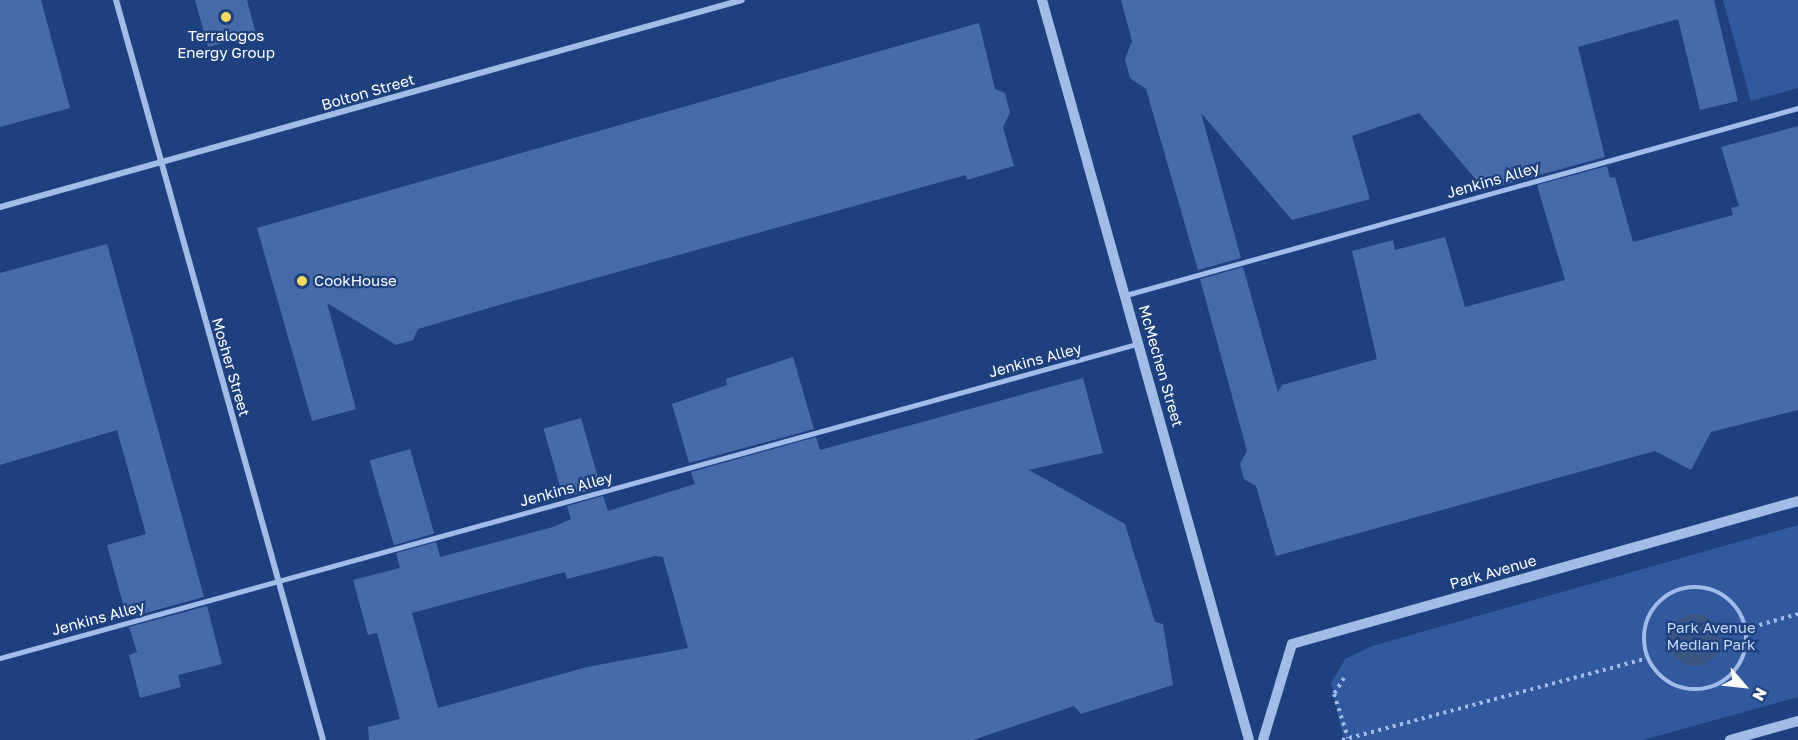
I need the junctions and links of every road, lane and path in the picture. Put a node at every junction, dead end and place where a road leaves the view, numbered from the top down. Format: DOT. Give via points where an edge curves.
graph roads {
  1 [pos="116,0"];
  2 [pos="742,0"];
  3 [pos="1042,0"];
  4 [pos="1798,108"];
  5 [pos="161,162"];
  6 [pos="0,207"];
  7 [pos="1126,295"];
  8 [pos="1139,344"];
  9 [pos="1798,501"];
  10 [pos="278,581"];
  11 [pos="1798,614"];
  12 [pos="1745,629"];
  13 [pos="0,658"];
  14 [pos="1648,658"];
  15 [pos="1344,678"];
  16 [pos="1798,721"];
  17 [pos="1349,739"];
  18 [pos="323,740"];
  19 [pos="1249,740"];
  20 [pos="1263,740"];
  21 [pos="1342,740"];
  22 [pos="1730,740"];
  1 -- 5 [label="street, Mosher Street"];
  2 -- 5 [label="street, Bolton Street"];
  3 -- 7 [label="street, McMechen Street"];
  4 -- 7 [label="lane, Jenkins Alley"];
  5 -- 6 [label="street, Bolton Street"];
  5 -- 10 [label="street, Mosher Street"];
  7 -- 8 [label="street, McMechen Street"];
  8 -- 10 [label="lane, Jenkins Alley"];
  8 -- 19 [label="street, McMechen Street"];
  9 -- 20 [label="street, Park Avenue" via="1292,644"];
  10 -- 13 [label="lane, Jenkins Alley"];
  10 -- 18 [label="street, Mosher Street"];
  11 -- 12 [label="path"];
  12 -- 14 [label="path" via="1740,662 1731,674 1709,686 1685,688 1669,682"];
  12 -- 14 [label="path" via="1740,613 1714,591 1681,589 1653,609 1646,624"];
  14 -- 17 [label="path"];
  15 -- 17 [label="path" via="1334,694"];
  16 -- 22 [label="street"];
  17 -- 21 [label="path"];
}
